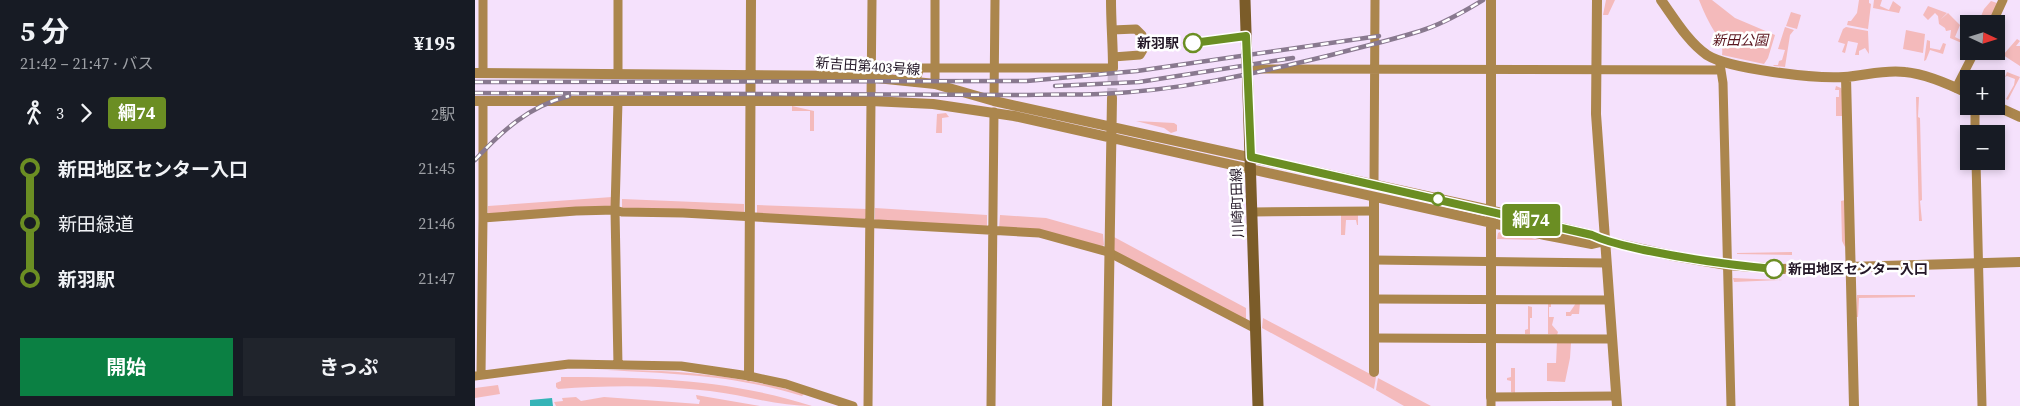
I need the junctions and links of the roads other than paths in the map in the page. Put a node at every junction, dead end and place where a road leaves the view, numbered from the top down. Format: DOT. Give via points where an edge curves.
graph roads {
  1 [pos="483,0"];
  2 [pos="618,0"];
  3 [pos="751,0"];
  4 [pos="872,0"];
  5 [pos="935,0"];
  6 [pos="995,0"];
  7 [pos="1111,0"];
  8 [pos="1245,0"];
  9 [pos="1375,0"];
  10 [pos="1491,0"];
  11 [pos="1597,0"];
  12 [pos="1661,0"];
  13 [pos="2003,0"];
  14 [pos="1996,15"];
  15 [pos="1112,30"];
  16 [pos="1113,58"];
  17 [pos="1970,60"];
  18 [pos="1720,65"];
  19 [pos="935,68"];
  20 [pos="994,68"];
  21 [pos="1113,68"];
  22 [pos="1247,69"];
  23 [pos="1490,69"];
  24 [pos="1375,70"];
  25 [pos="1596,70"];
  26 [pos="479,73"];
  27 [pos="618,74"];
  28 [pos="751,75"];
  29 [pos="1846,77"];
  30 [pos="871,78"];
  31 [pos="915,82"];
  32 [pos="935,84"];
  33 [pos="1956,88"];
  34 [pos="1960,90"];
  35 [pos="1112,98"];
  36 [pos="479,101"];
  37 [pos="618,101"];
  38 [pos="751,101"];
  39 [pos="871,101"];
  40 [pos="994,101"];
  41 [pos="2005,110"];
  42 [pos="994,112"];
  43 [pos="2020,116"];
  44 [pos="1110,126"];
  45 [pos="1110,139"];
  46 [pos="1251,157"];
  47 [pos="1251,170"];
  48 [pos="1976,170"];
  49 [pos="1374,184"];
  50 [pos="1374,197"];
  51 [pos="615,210"];
  52 [pos="1491,210"];
  53 [pos="1374,211"];
  54 [pos="1253,212"];
  55 [pos="751,217"];
  56 [pos="483,218"];
  57 [pos="1491,222"];
  58 [pos="870,224"];
  59 [pos="993,231"];
  60 [pos="1605,241"];
  61 [pos="1108,252"];
  62 [pos="1374,260"];
  63 [pos="1491,261"];
  64 [pos="1606,262"];
  65 [pos="2020,262"];
  66 [pos="1979,263"];
  67 [pos="1727,265"];
  68 [pos="1851,268"];
  69 [pos="1374,299"];
  70 [pos="1491,300"];
  71 [pos="1609,300"];
  72 [pos="1256,329"];
  73 [pos="1374,338"];
  74 [pos="1491,338"];
  75 [pos="1612,339"];
  76 [pos="618,365"];
  77 [pos="1374,372"];
  78 [pos="478,376"];
  79 [pos="749,376"];
  80 [pos="1491,401"];
  81 [pos="1617,401"];
  82 [pos="853,406"];
  83 [pos="868,406"];
  84 [pos="991,406"];
  85 [pos="1107,406"];
  86 [pos="1258,406"];
  87 [pos="1731,406"];
  88 [pos="1854,406"];
  89 [pos="1982,406"];
  1 -- 26 [label="street"];
  2 -- 27 [label="street"];
  3 -- 28 [label="street"];
  4 -- 30 [label="street"];
  5 -- 19 [label="street"];
  6 -- 20 [label="street"];
  7 -- 15 [label="street"];
  8 -- 22 [label="main road, 川崎町田線"];
  9 -- 24 [label="street"];
  10 -- 23 [label="street"];
  11 -- 25 [label="street"];
  12 -- 18 [label="street" via="1700,50"];
  13 -- 14 [label="street"];
  15 -- 16 [label="street"];
  15 -- 16 [label="street" via="1136,29 1142,35 1143,50 1140,55"];
  16 -- 21 [label="street"];
  17 -- 33 [label="street"];
  18 -- 25 [label="street"];
  18 -- 29 [label="street" via="1807,76"];
  18 -- 67 [label="street"];
  19 -- 20 [label="street"];
  19 -- 31 [label="street" via="920,68"];
  19 -- 32 [label="street"];
  20 -- 21 [label="street"];
  20 -- 40 [label="street"];
  22 -- 24 [label="street"];
  22 -- 46 [label="main road, 川崎町田線"];
  23 -- 24 [label="street"];
  23 -- 25 [label="street"];
  23 -- 52 [label="street"];
  24 -- 49 [label="street"];
  25 -- 60 [label="street" via="1595,114"];
  26 -- 27 [label="street, 新吉田第403号線"];
  27 -- 28 [label="street, 新吉田第403号線"];
  28 -- 30 [label="street, 新吉田第403号線"];
  28 -- 38 [label="street"];
  29 -- 33 [label="street" via="1903,71"];
  29 -- 68 [label="street"];
  30 -- 31 [label="street, 新吉田第403号線"];
  30 -- 39 [label="street"];
  31 -- 32 [label="street, 新吉田第403号線"];
  32 -- 40 [label="street, 新吉田第403号線"];
  33 -- 34 [label="street"];
  35 -- 44 [label="street"];
  36 -- 37 [label="street"];
  36 -- 56 [label="street"];
  37 -- 38 [label="street"];
  37 -- 51 [label="street"];
  38 -- 39 [label="street"];
  38 -- 55 [label="street"];
  39 -- 42 [label="street" via="933,104"];
  39 -- 58 [label="street"];
  40 -- 44 [label="street, 新吉田第403号線"];
  41 -- 43 [label="street"];
  42 -- 45 [label="street"];
  42 -- 59 [label="street"];
  44 -- 45 [label="street"];
  44 -- 46 [label="street, 新吉田第403号線"];
  45 -- 47 [label="street"];
  45 -- 61 [label="street"];
  46 -- 47 [label="main road, 川崎町田線"];
  46 -- 49 [label="street, 新吉田第403号線"];
  47 -- 50 [label="street"];
  47 -- 54 [label="main road, 川崎町田線"];
  48 -- 66 [label="street"];
  49 -- 52 [label="street, 新吉田第403号線"];
  50 -- 53 [label="street"];
  50 -- 57 [label="street"];
  51 -- 55 [label="street"];
  51 -- 56 [label="street"];
  51 -- 76 [label="street"];
  52 -- 57 [label="street"];
  52 -- 60 [label="street, 新吉田第403号線"];
  53 -- 54 [label="street"];
  53 -- 62 [label="street"];
  54 -- 72 [label="main road, 川崎町田線"];
  55 -- 58 [label="street"];
  55 -- 79 [label="street"];
  56 -- 78 [label="street"];
  57 -- 60 [label="street" via="1592,244"];
  57 -- 63 [label="street"];
  58 -- 59 [label="street"];
  58 -- 83 [label="street"];
  59 -- 61 [label="street" via="1039,234"];
  59 -- 84 [label="street"];
  60 -- 64 [label="street"];
  60 -- 67 [label="street"];
  61 -- 72 [label="street"];
  61 -- 85 [label="street"];
  62 -- 63 [label="street"];
  62 -- 69 [label="street"];
  63 -- 64 [label="street"];
  63 -- 70 [label="street"];
  64 -- 71 [label="street"];
  65 -- 66 [label="street"];
  66 -- 68 [label="street"];
  66 -- 89 [label="street"];
  67 -- 68 [label="street" via="1779,269"];
  67 -- 87 [label="street"];
  68 -- 88 [label="street"];
  69 -- 70 [label="street"];
  69 -- 73 [label="street"];
  70 -- 71 [label="street"];
  70 -- 74 [label="street"];
  71 -- 75 [label="street"];
  72 -- 86 [label="main road, 川崎町田線"];
  73 -- 74 [label="street"];
  73 -- 77 [label="street"];
  74 -- 75 [label="street"];
  74 -- 80 [label="street"];
  75 -- 81 [label="street"];
  76 -- 78 [label="street" via="569,364"];
  76 -- 79 [label="street" via="681,366"];
  79 -- 82 [label="street" via="793,386"];
  80 -- 81 [label="street"];
}
